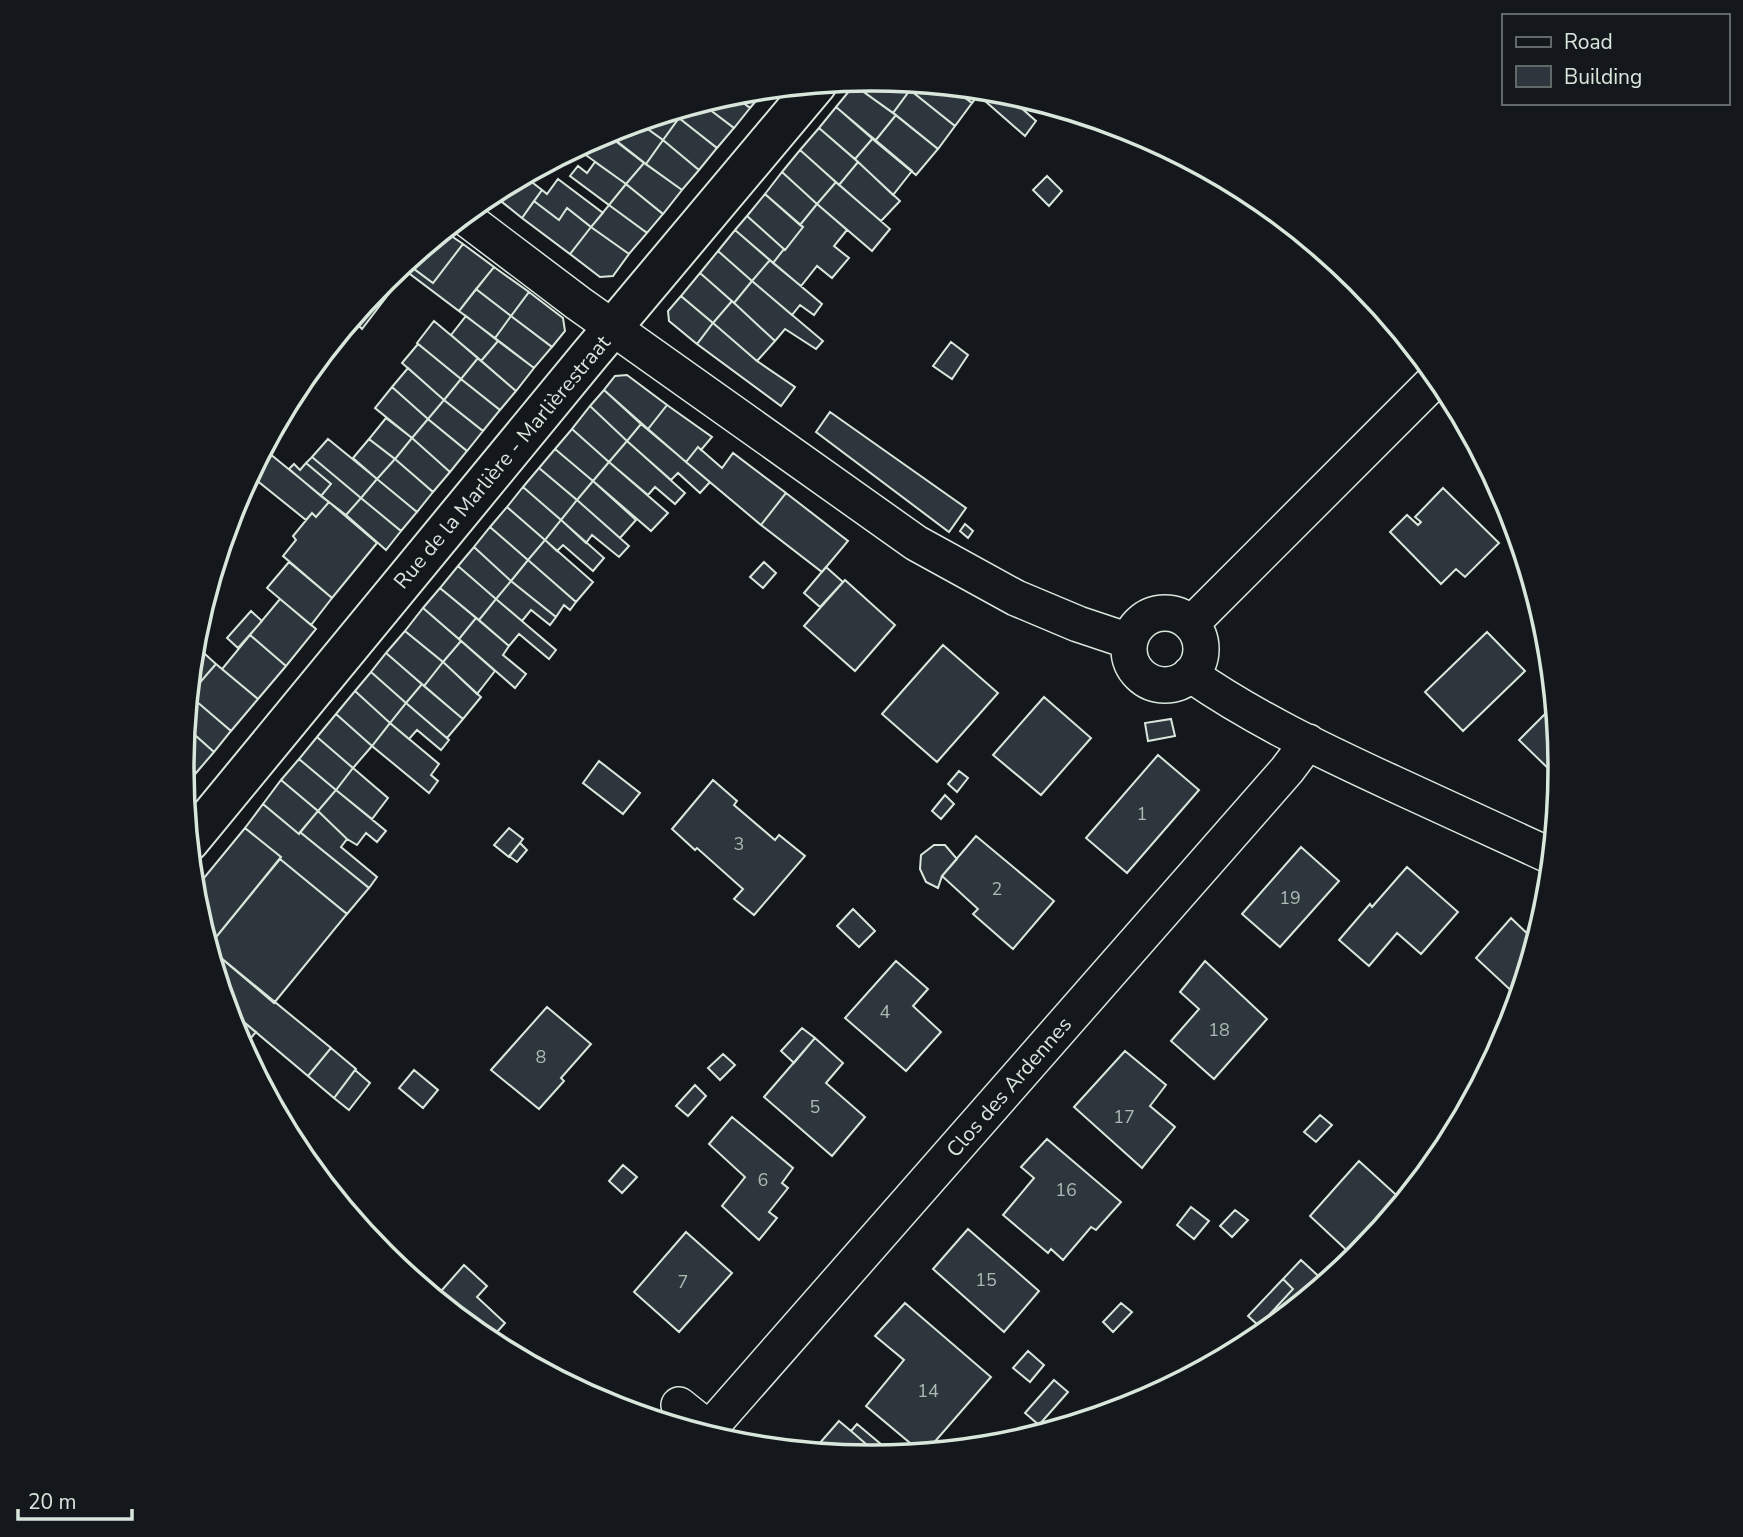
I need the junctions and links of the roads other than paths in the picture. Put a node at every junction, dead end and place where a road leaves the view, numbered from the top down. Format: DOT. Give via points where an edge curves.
graph roads {
  1 [pos="809,94"];
  2 [pos="471,222"];
  3 [pos="613,327"];
  4 [pos="1430,385"];
  5 [pos="1191,624"];
  6 [pos="1129,641"];
  7 [pos="1190,674"];
  8 [pos="1308,742"];
  9 [pos="197,832"];
  10 [pos="1543,853"];
  11 [pos="679,1405"];
  12 [pos="702,1424"];
  13 [pos="720,1429"];
  1 -- 3 [label="street, Rue de la Marlière - Marlièrestraat"];
  2 -- 3 [label="street"];
  3 -- 6 [label="street" via="916,543 1016,598"];
  3 -- 9 [label="street, Rue de la Marlière - Marlièrestraat"];
  4 -- 5 [label="street"];
  5 -- 6 [label="street" via="1171,614 1149,616"];
  5 -- 7 [label="street" via="1200,655"];
  6 -- 7 [label="street" via="1132,664 1147,681 1170,684"];
  7 -- 8 [label="street" via="1229,701"];
  8 -- 10 [label="street"];
  8 -- 13 [label="street, Clos des Ardennes"];
  11 -- 12 [label="street, Clos des Ardennes"];
}
